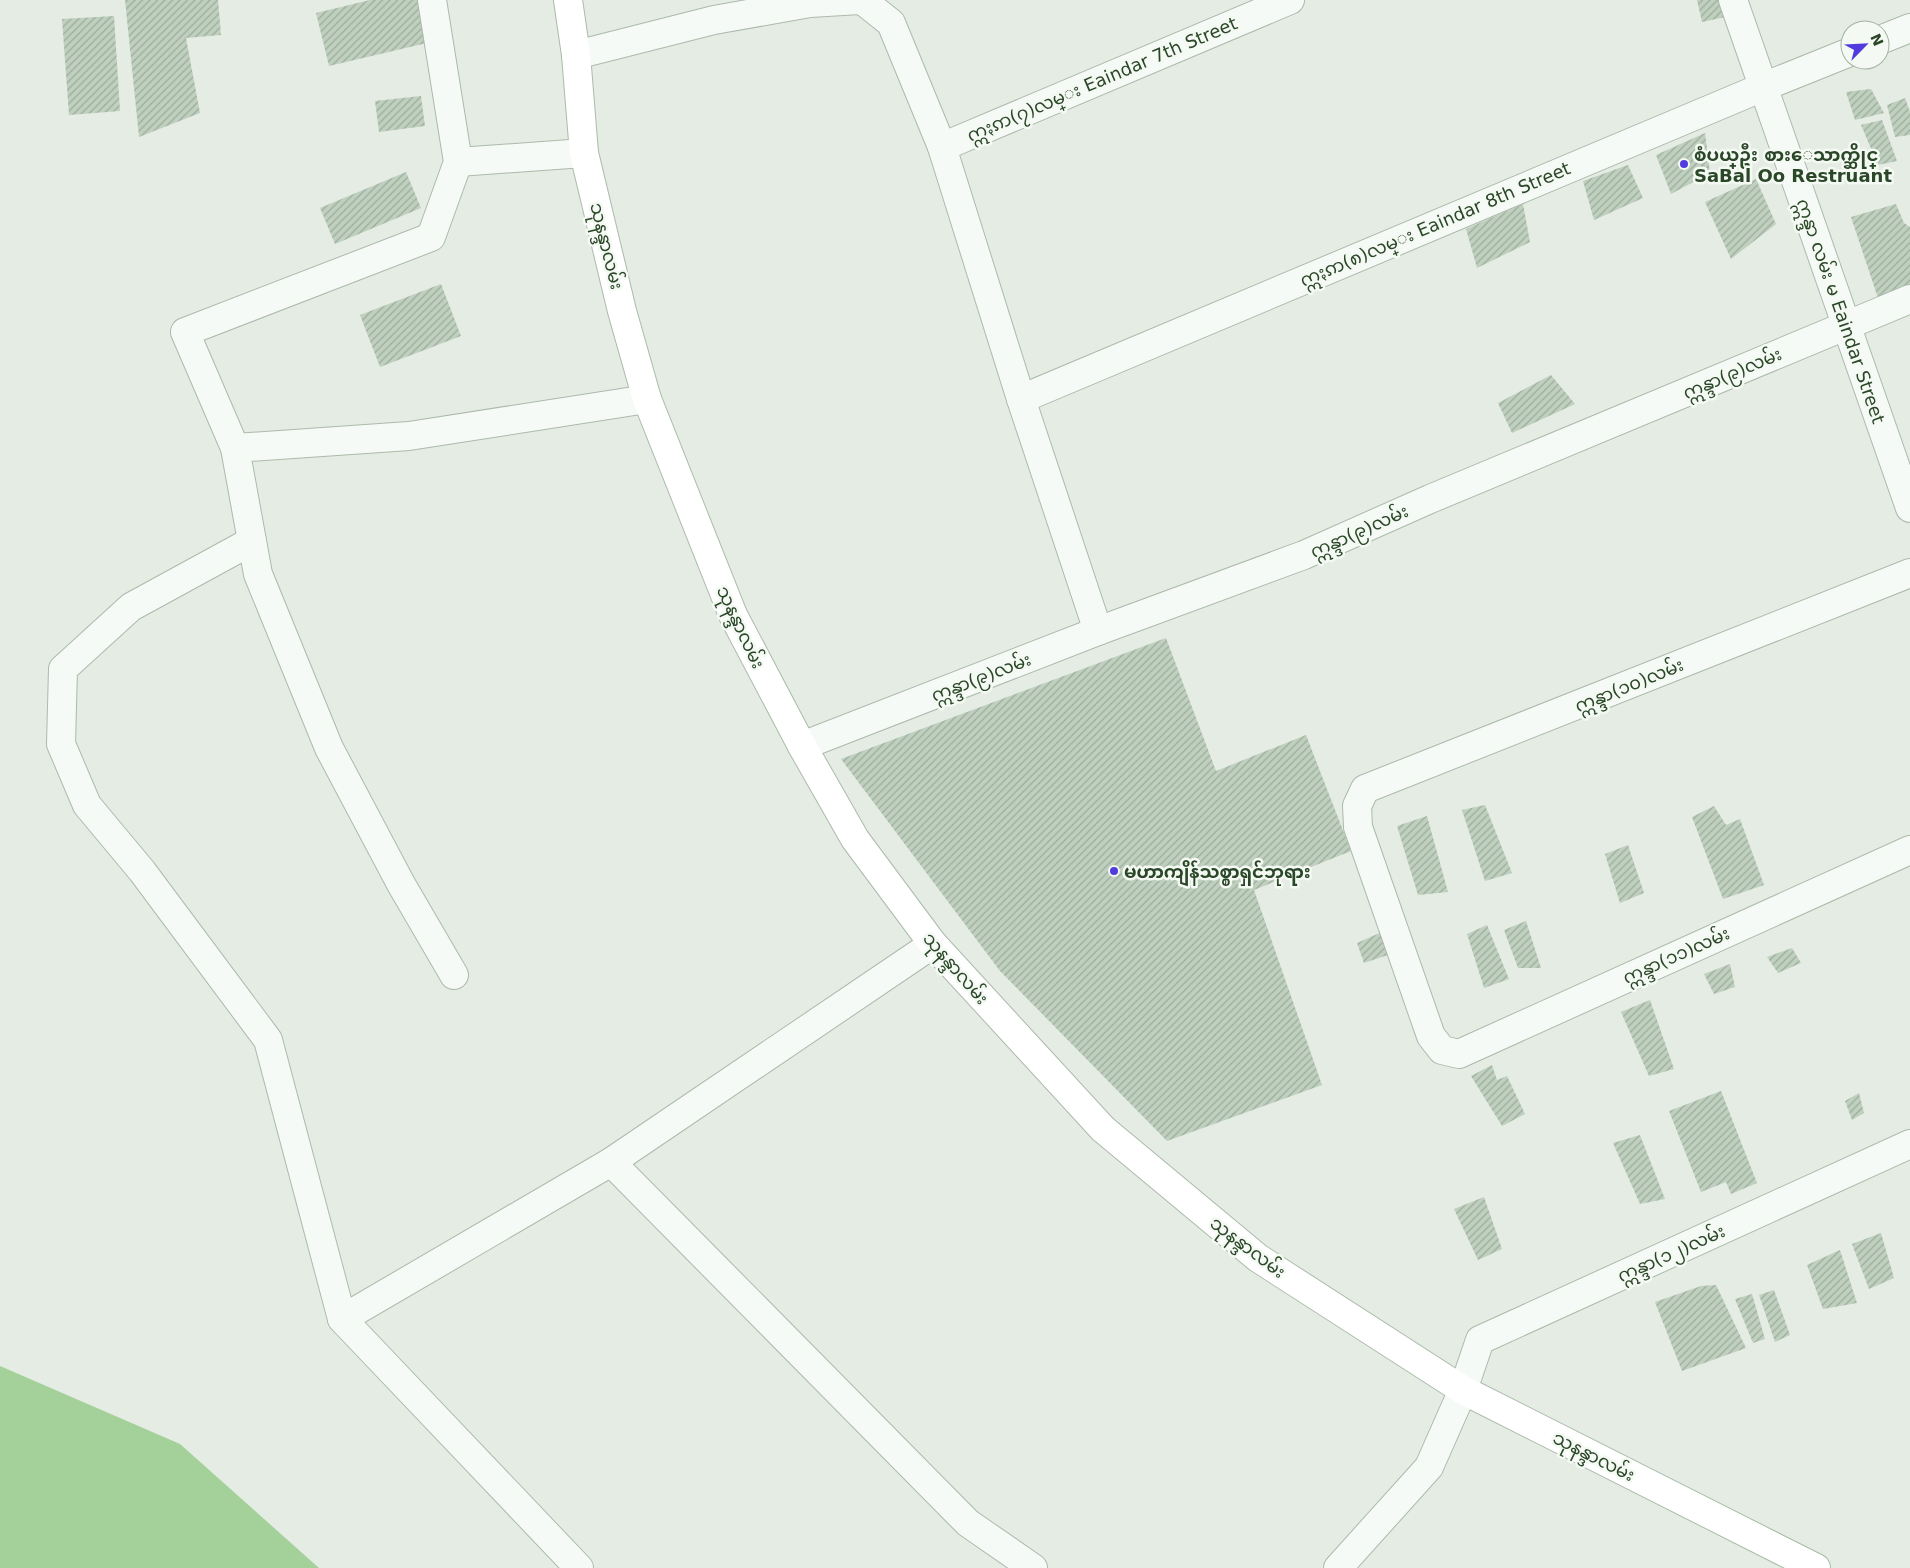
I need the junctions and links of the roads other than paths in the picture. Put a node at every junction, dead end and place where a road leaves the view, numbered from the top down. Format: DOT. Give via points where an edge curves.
graph roads {
  1 [pos="432,0"];
  2 [pos="568,0"];
  3 [pos="861,0"];
  4 [pos="1290,0"];
  5 [pos="1733,0"];
  6 [pos="1910,28"];
  7 [pos="1890,36"];
  8 [pos="576,55"];
  9 [pos="1840,56"];
  10 [pos="1763,86"];
  11 [pos="942,147"];
  12 [pos="584,153"];
  13 [pos="458,162"];
  14 [pos="1910,299"];
  15 [pos="1846,325"];
  16 [pos="647,399"];
  17 [pos="1021,399"];
  18 [pos="235,448"];
  19 [pos="1910,508"];
  20 [pos="252,541"];
  21 [pos="1910,573"];
  22 [pos="1098,632"];
  23 [pos="802,746"];
  24 [pos="1910,850"];
  25 [pos="933,944"];
  26 [pos="454,975"];
  27 [pos="1442,1050"];
  28 [pos="1910,1144"];
  29 [pos="611,1162"];
  30 [pos="342,1319"];
  31 [pos="1463,1390"];
  32 [pos="579,1568"];
  33 [pos="1033,1568"];
  34 [pos="1338,1568"];
  35 [pos="1816,1568"];
  1 -- 13 [label="street"];
  2 -- 8 [label="main road, သုနန္ဒာလမ်း"];
  3 -- 8 [label="street" via="810,3 714,20"];
  3 -- 11 [label="street" via="891,22"];
  4 -- 11 [label="street, ဣႏၵာ(၇)လမ္း Eaindar 7th Street"];
  5 -- 10 [label="street, ဣန္ဒာ လမ်း မ Eaindar Street"];
  6 -- 7 [label="street"];
  8 -- 12 [label="main road, သုနန္ဒာလမ်း"];
  9 -- 10 [label="street, ဣႏၵာ(၈)လမ္း Eaindar 8th Street"];
  10 -- 15 [label="street, ဣန္ဒာ လမ်း မ Eaindar Street"];
  10 -- 17 [label="street, ဣႏၵာ(၈)လမ္း Eaindar 8th Street"];
  11 -- 17 [label="street"];
  12 -- 13 [label="street"];
  12 -- 16 [label="main road, သုနန္ဒာလမ်း"];
  13 -- 18 [label="street" via="431,237 185,332"];
  14 -- 15 [label="street, ဣန္ဒာ(၉)လမ်း"];
  15 -- 19 [label="street, ဣန္ဒာ လမ်း မ Eaindar Street"];
  15 -- 22 [label="street, ဣန္ဒာ(၉)လမ်း" via="1304,555"];
  16 -- 18 [label="street" via="409,436"];
  16 -- 23 [label="main road, သုနန္ဒာလမ်း" via="733,615"];
  17 -- 22 [label="street"];
  18 -- 20 [label="street"];
  20 -- 26 [label="street" via="258,574 330,748 401,884"];
  20 -- 30 [label="street" via="130,607 63,670 62,744 87,805 142,871 268,1040"];
  21 -- 27 [label="street, ဣန္ဒာ(၁၀)လမ်း" via="1364,789 1357,806 1358,827 1431,1036"];
  22 -- 23 [label="street, ဣန္ဒာ(၉)လမ်း"];
  23 -- 25 [label="main road, သုနန္ဒာလမ်း" via="855,839"];
  24 -- 27 [label="street, ဣန္ဒာ(၁၁)လမ်း" via="1459,1054"];
  25 -- 29 [label="street"];
  25 -- 31 [label="main road, သုနန္ဒာလမ်း" via="1110,1136 1258,1258"];
  28 -- 31 [label="street, ဣန္ဒာ(၁၂)လမ်း" via="1480,1340"];
  29 -- 30 [label="street"];
  29 -- 33 [label="street" via="968,1523"];
  30 -- 32 [label="street"];
  31 -- 34 [label="street, ဣန္ဒာ(၁၂)လမ်း" via="1429,1467"];
  31 -- 35 [label="main road, သုနန္ဒာလမ်း"];
}
